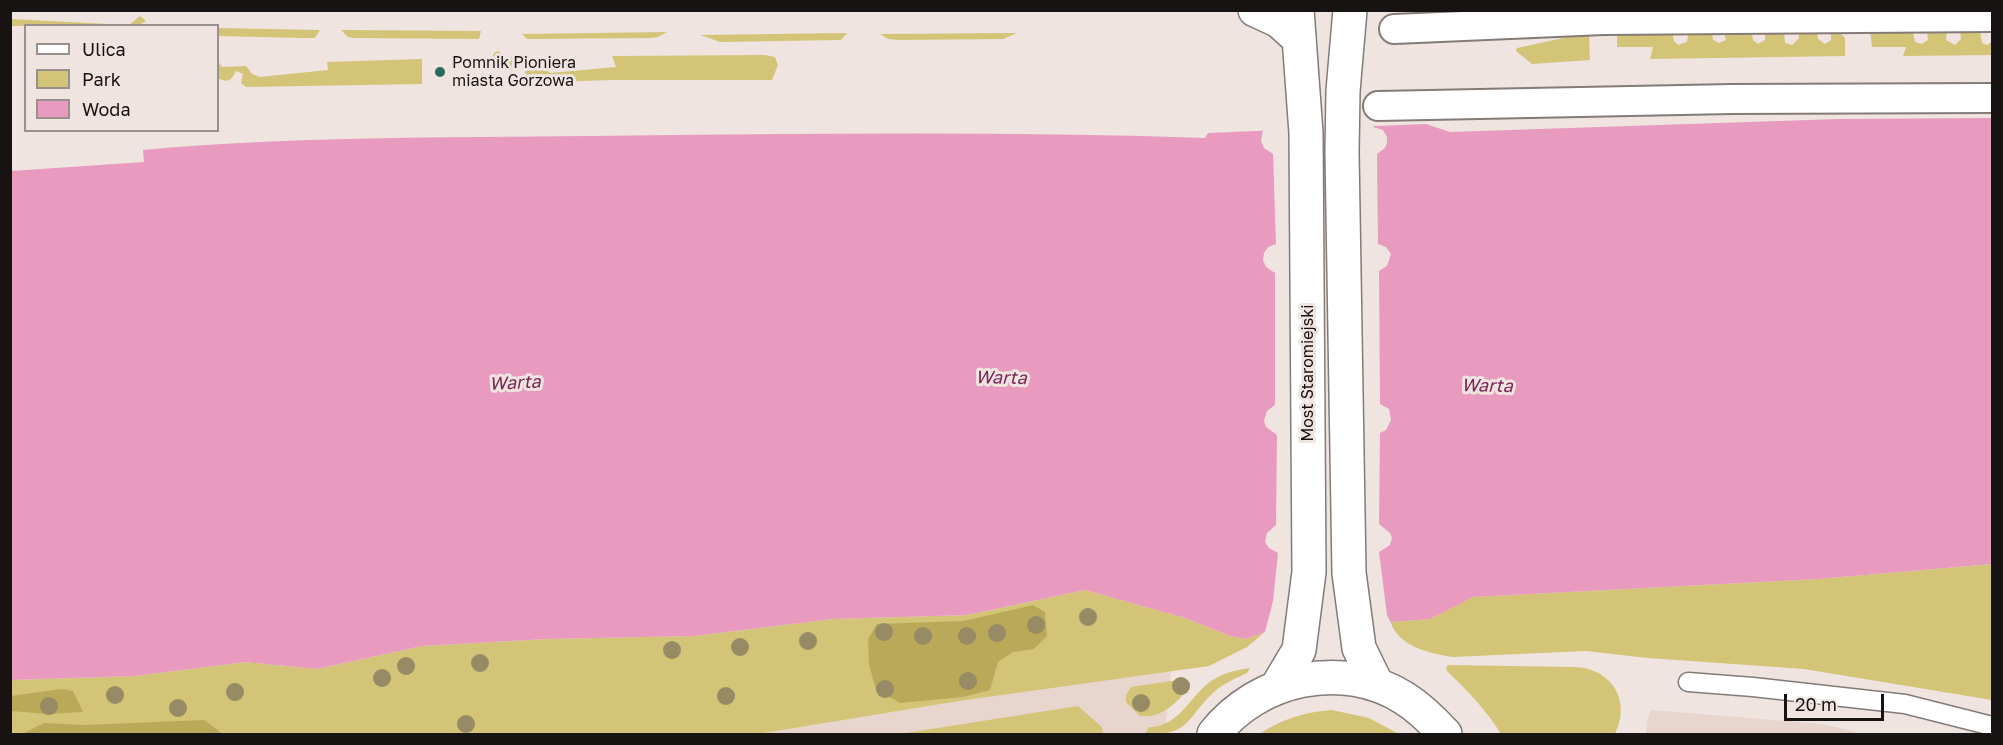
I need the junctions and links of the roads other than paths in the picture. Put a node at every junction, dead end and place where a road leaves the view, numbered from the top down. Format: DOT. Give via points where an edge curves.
graph roads {
  1 [pos="1255,10"];
  2 [pos="1350,10"];
  3 [pos="1992,17"];
  4 [pos="1394,29"];
  5 [pos="1298,34"];
  6 [pos="1992,98"];
  7 [pos="1378,106"];
  8 [pos="1688,682"];
  9 [pos="1377,685"];
  10 [pos="1277,687"];
  11 [pos="1992,726"];
  12 [pos="1213,732"];
  13 [pos="1445,735"];
  1 -- 5 [label="main road"];
  2 -- 9 [label="main road" via="1342,152 1349,573 1359,648"];
  3 -- 4 [label="street" via="1603,20"];
  5 -- 10 [label="main road, Most Staromiejski" via="1306,133 1309,572 1299,650"];
  6 -- 7 [label="street"];
  8 -- 11 [label="lane" via="1905,705"];
  9 -- 10 [label="main road" via="1327,677"];
  9 -- 13 [label="main road" via="1428,715"];
  10 -- 12 [label="main road" via="1237,710"];
}
